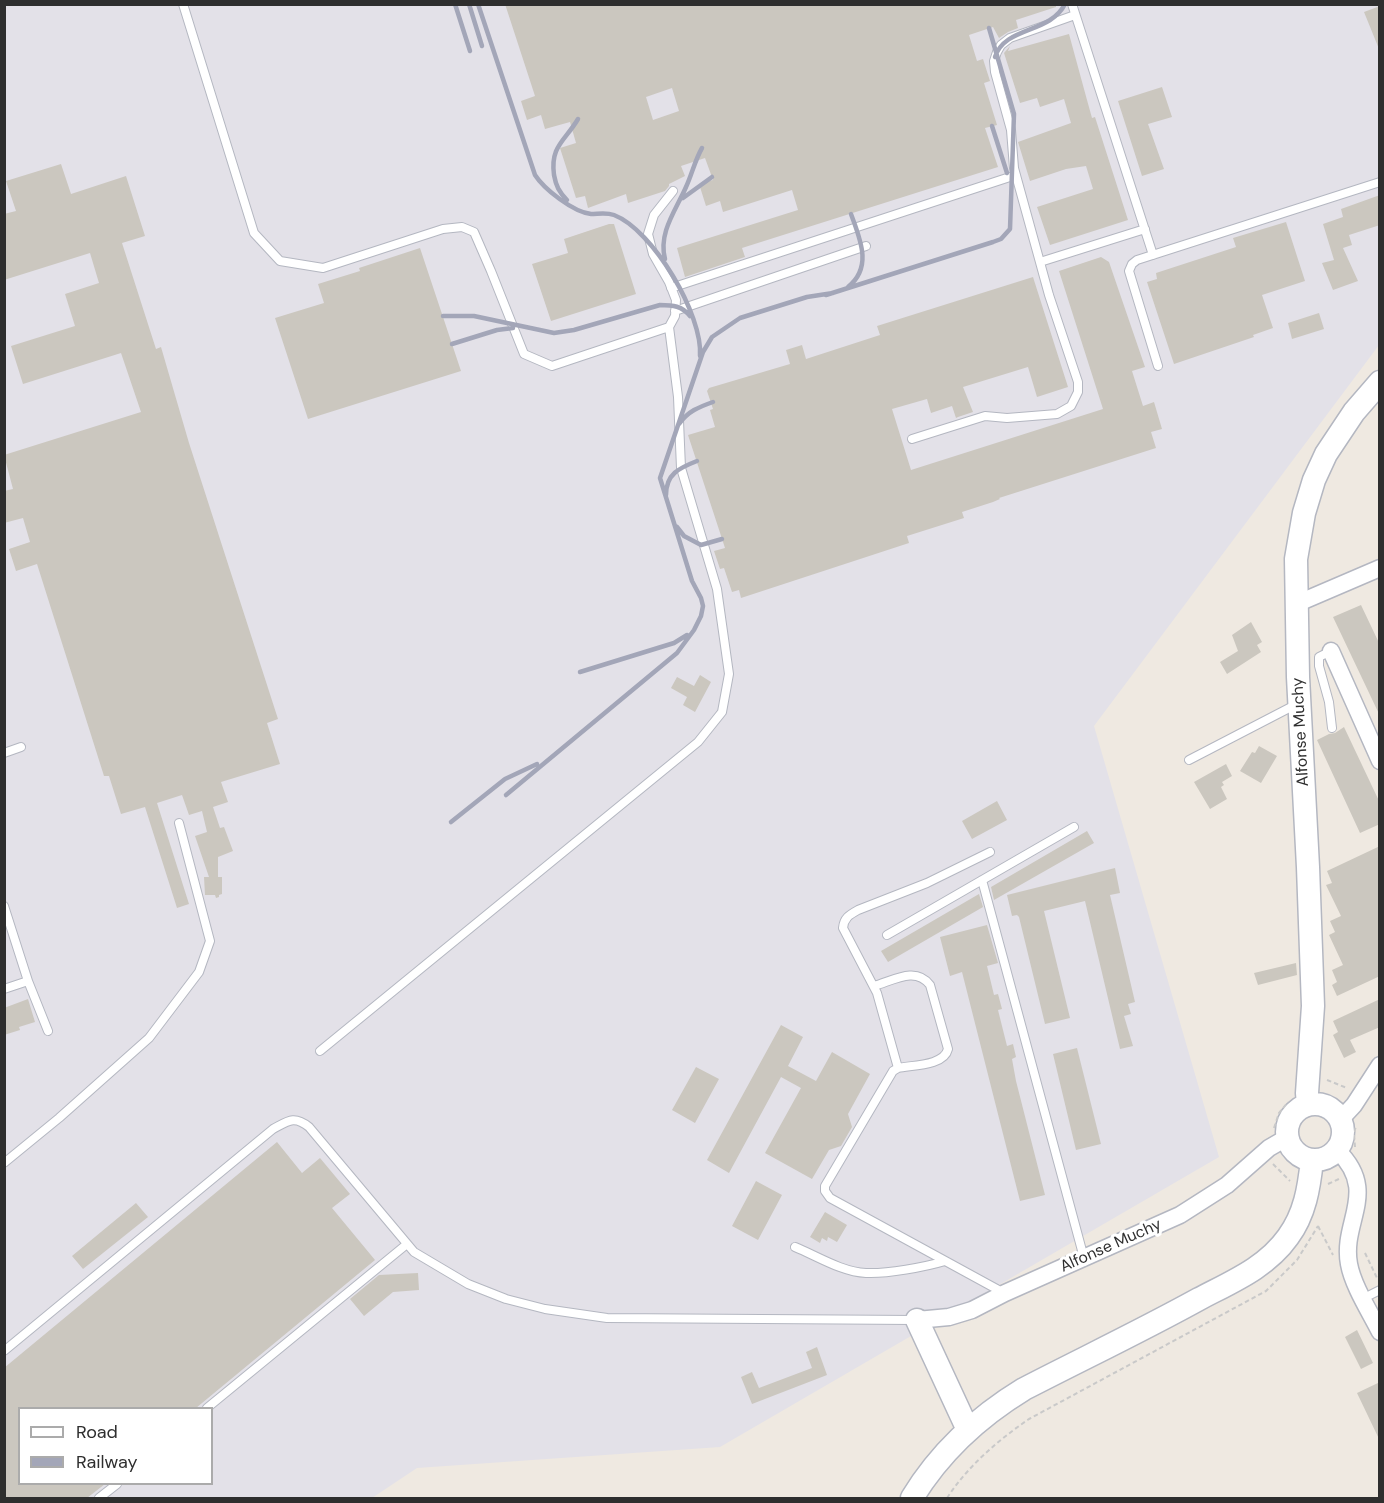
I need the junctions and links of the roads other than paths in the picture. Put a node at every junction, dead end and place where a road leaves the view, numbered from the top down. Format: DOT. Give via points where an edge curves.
graph roads {
  1 [pos="183,4"];
  2 [pos="1072,4"];
  3 [pos="1075,15"];
  4 [pos="1016,175"];
  5 [pos="1380,183"];
  6 [pos="673,190"];
  7 [pos="1145,229"];
  8 [pos="866,246"];
  9 [pos="1153,255"];
  10 [pos="1040,262"];
  11 [pos="671,288"];
  12 [pos="675,311"];
  13 [pos="669,327"];
  14 [pos="1158,366"];
  15 [pos="1380,382"];
  16 [pos="912,438"];
  17 [pos="1380,568"];
  18 [pos="1296,604"];
  19 [pos="1331,651"];
  20 [pos="1300,702"];
  21 [pos="1332,728"];
  22 [pos="21,747"];
  23 [pos="4,753"];
  24 [pos="1189,760"];
  25 [pos="1380,761"];
  26 [pos="178,823"];
  27 [pos="1074,827"];
  28 [pos="990,852"];
  29 [pos="982,880"];
  30 [pos="4,906"];
  31 [pos="887,935"];
  32 [pos="28,981"];
  33 [pos="874,986"];
  34 [pos="4,989"];
  35 [pos="48,1030"];
  36 [pos="320,1051"];
  37 [pos="1380,1065"];
  38 [pos="898,1068"];
  39 [pos="1299,1102"];
  40 [pos="1341,1119"];
  41 [pos="1280,1133"];
  42 [pos="1337,1150"];
  43 [pos="1312,1160"];
  44 [pos="4,1163"];
  45 [pos="406,1244"];
  46 [pos="795,1247"];
  47 [pos="1084,1258"];
  48 [pos="945,1261"];
  49 [pos="1380,1290"];
  50 [pos="1005,1293"];
  51 [pos="1364,1298"];
  52 [pos="917,1320"];
  53 [pos="1380,1332"];
  54 [pos="4,1352"];
  55 [pos="208,1407"];
  56 [pos="968,1430"];
  57 [pos="116,1485"];
  58 [pos="99,1498"];
  59 [pos="912,1498"];
  1 -- 13 [label="lane" via="254,233 280,261 323,268 443,229 462,227 474,232 524,354 552,366"];
  2 -- 3 [label="lane"];
  3 -- 4 [label="lane" via="1010,38 997,52 995,72 1011,130"];
  3 -- 7 [label="lane"];
  4 -- 10 [label="lane"];
  4 -- 11 [label="lane"];
  5 -- 9 [label="lane"];
  6 -- 11 [label="lane" via="654,215 648,234 653,254"];
  7 -- 9 [label="lane"];
  7 -- 10 [label="lane"];
  8 -- 12 [label="lane"];
  9 -- 14 [label="lane" via="1137,260 1129,271"];
  10 -- 16 [label="lane" via="1078,382 1071,406 1057,414 977,418"];
  11 -- 12 [label="lane"];
  12 -- 13 [label="lane"];
  13 -- 36 [label="lane" via="681,468 717,590 729,674 722,712 698,742"];
  15 -- 18 [label="main road, Alfonse Muchy" via="1339,432 1314,480 1296,559"];
  17 -- 18 [label="street"];
  18 -- 20 [label="main road, Alfonse Muchy"];
  19 -- 21 [label="lane" via="1319,657 1319,666"];
  19 -- 25 [label="street"];
  20 -- 24 [label="lane"];
  20 -- 39 [label="main road, Alfonse Muchy" via="1313,1006 1308,1078"];
  22 -- 23 [label="lane"];
  26 -- 44 [label="lane" via="210,941 199,972 149,1038"];
  27 -- 29 [label="lane"];
  28 -- 33 [label="lane" via="849,915 843,928"];
  29 -- 31 [label="lane"];
  29 -- 47 [label="lane"];
  30 -- 32 [label="lane"];
  32 -- 34 [label="lane"];
  32 -- 35 [label="lane"];
  33 -- 38 [label="lane"];
  33 -- 38 [label="lane" via="913,974 930,985 947,1054 939,1060"];
  37 -- 40 [label="street"];
  38 -- 48 [label="lane" via="825,1191 830,1198"];
  39 -- 40 [label="main road" via="1327,1106"];
  39 -- 41 [label="main road" via="1301,1107"];
  40 -- 42 [label="main road" via="1344,1132"];
  41 -- 43 [label="main road" via="1294,1150"];
  41 -- 47 [label="street, Alfonse Muchy" via="1269,1148 1227,1185 1180,1215"];
  42 -- 43 [label="main road" via="1326,1158"];
  42 -- 51 [label="street" via="1350,1165 1356,1181 1356,1211 1348,1258"];
  43 -- 56 [label="main road" via="1306,1202 1296,1226 1261,1265 1024,1389"];
  45 -- 52 [label="lane" via="468,1284 545,1309 607,1318"];
  45 -- 54 [label="lane" via="309,1127 300,1120 290,1120 273,1129"];
  45 -- 55 [label="lane"];
  46 -- 48 [label="lane" via="865,1273"];
  47 -- 50 [label="street, Alfonse Muchy"];
  48 -- 50 [label="lane"];
  49 -- 51 [label="lane"];
  50 -- 52 [label="street, Alfonse Muchy" via="972,1310"];
  51 -- 53 [label="street"];
  52 -- 56 [label="main road"];
  56 -- 59 [label="main road" via="933,1467"];
  57 -- 58 [label="lane"];
}
